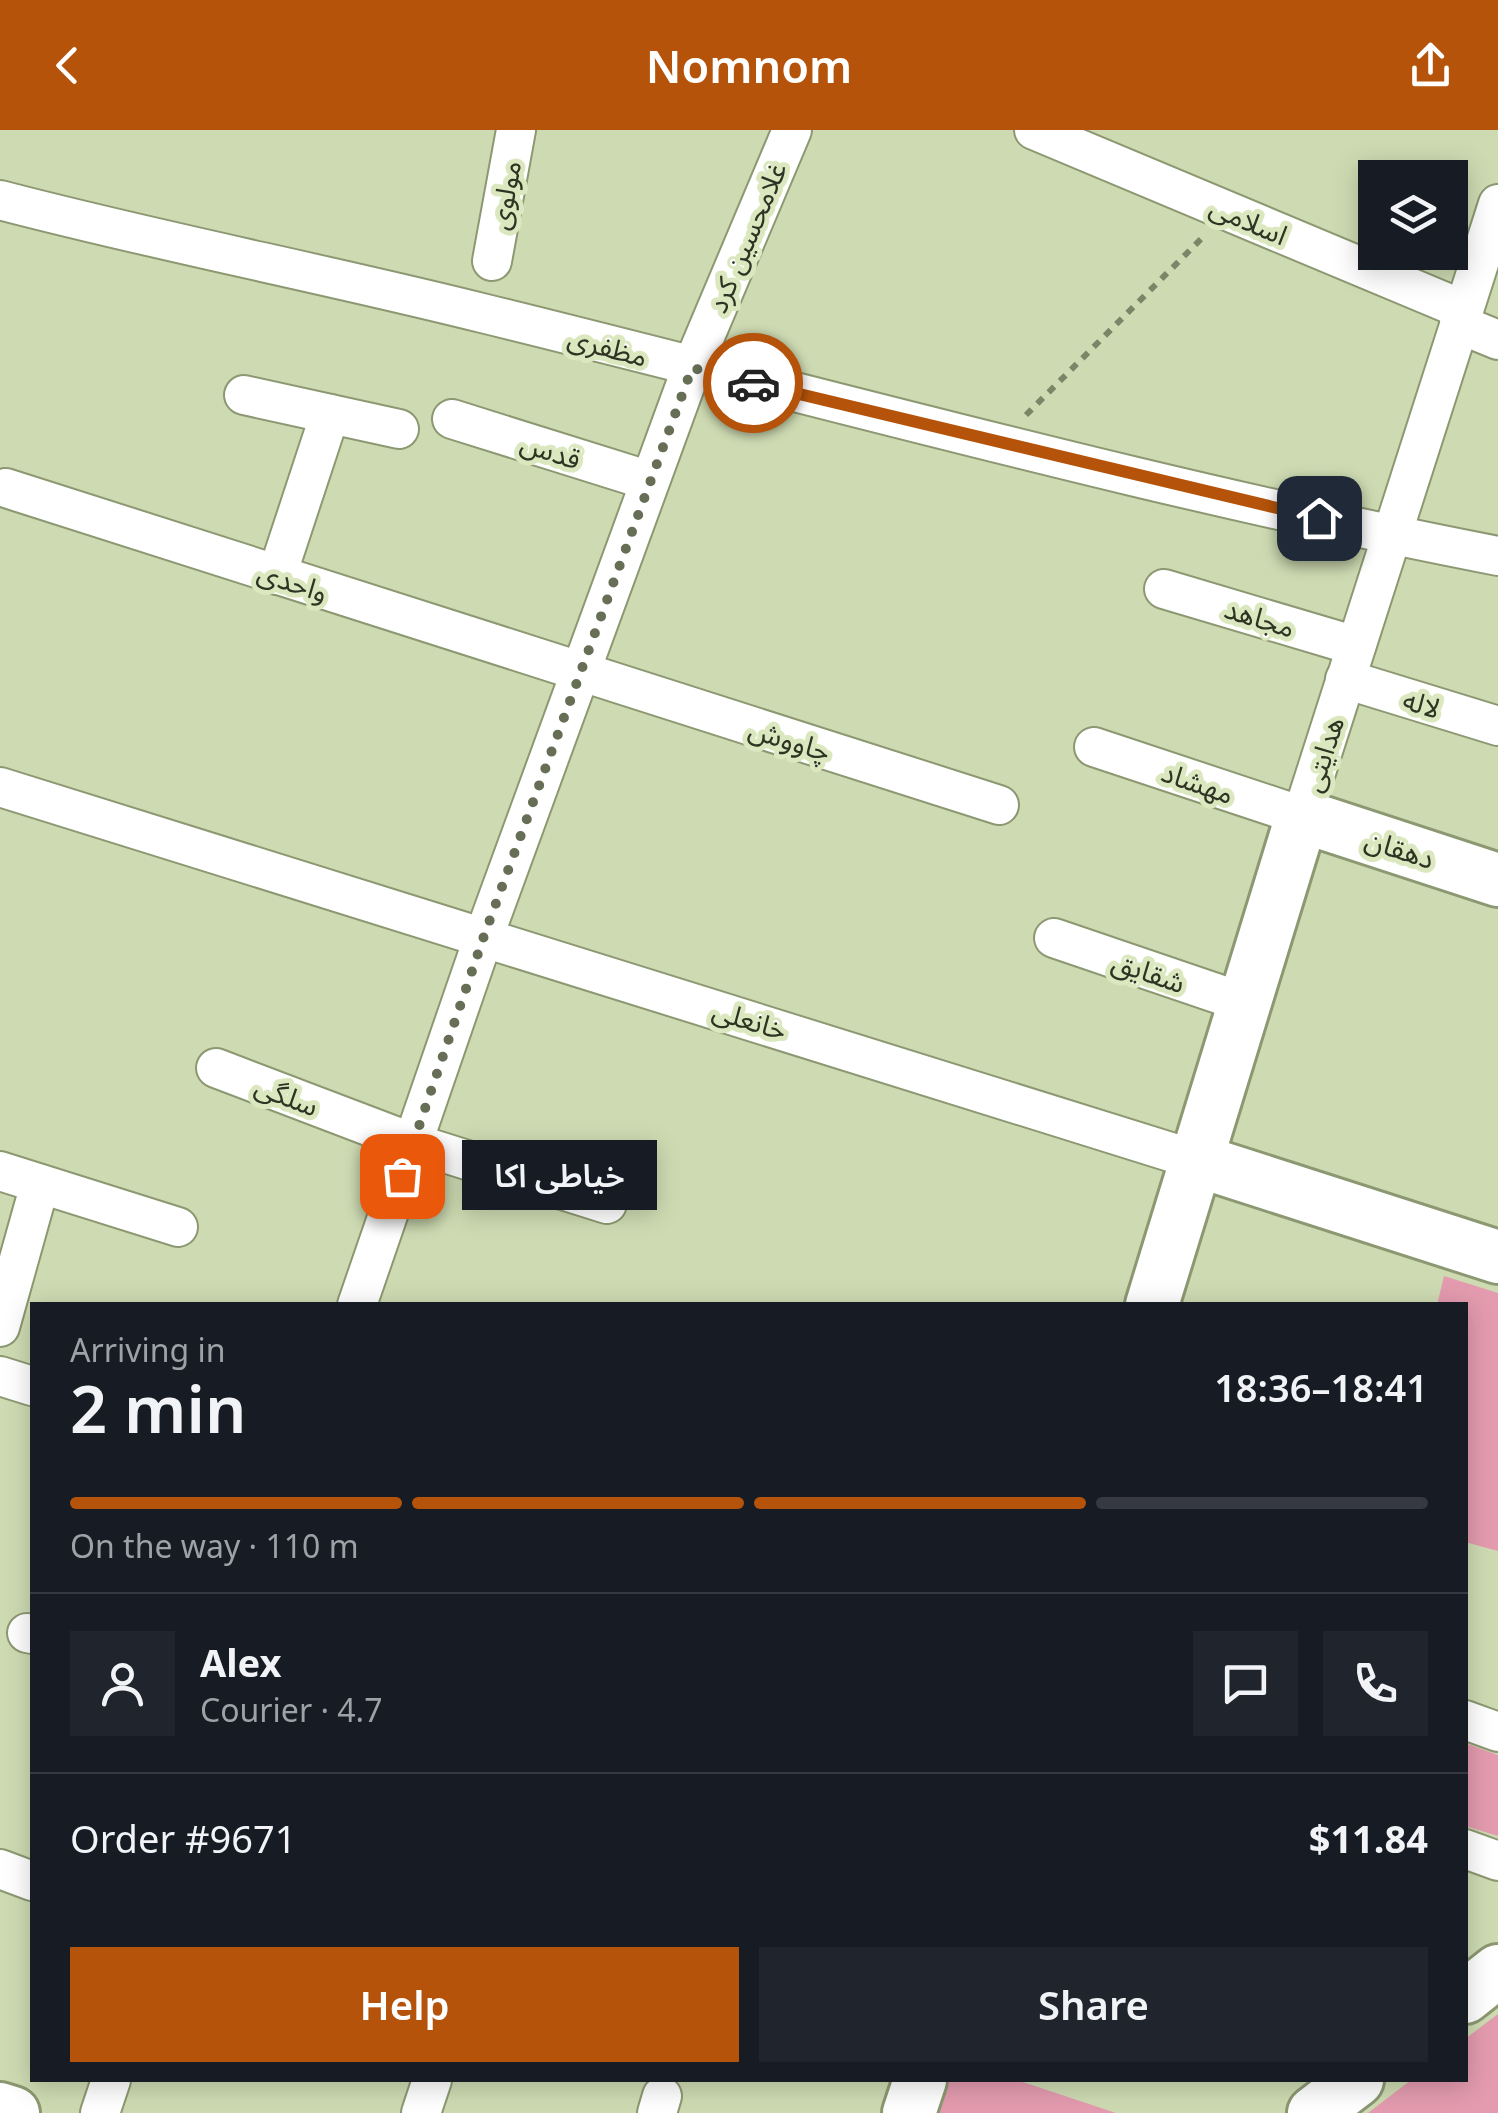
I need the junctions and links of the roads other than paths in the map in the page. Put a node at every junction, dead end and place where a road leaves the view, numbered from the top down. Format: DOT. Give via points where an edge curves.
graph roads {
  1 [pos="516,130"];
  2 [pos="792,130"];
  3 [pos="1034,130"];
  4 [pos="0,200"];
  5 [pos="1498,204"];
  6 [pos="492,261"];
  7 [pos="1462,317"];
  8 [pos="1498,340"];
  9 [pos="692,368"];
  10 [pos="244,395"];
  11 [pos="330,414"];
  12 [pos="452,419"];
  13 [pos="398,429"];
  14 [pos="650,482"];
  15 [pos="6,488"];
  16 [pos="1390,535"];
  17 [pos="1498,556"];
  18 [pos="277,576"];
  19 [pos="1164,588"];
  20 [pos="1351,662"];
  21 [pos="580,674"];
  22 [pos="1498,726"];
  23 [pos="1094,747"];
  24 [pos="0,787"];
  25 [pos="999,805"];
  26 [pos="1302,816"];
  27 [pos="1498,880"];
  28 [pos="484,936"];
  29 [pos="1054,938"];
  30 [pos="1245,1003"];
  31 [pos="216,1068"];
  32 [pos="413,1143"];
  33 [pos="1196,1160"];
  34 [pos="0,1171"];
  35 [pos="40,1184"];
  36 [pos="607,1204"];
  37 [pos="178,1227"];
  38 [pos="1498,1257"];
  39 [pos="358,1302"];
  40 [pos="1153,1302"];
  41 [pos="0,1328"];
  42 [pos="0,1376"];
  43 [pos="30,1385"];
  44 [pos="1468,1721"];
  45 [pos="1498,1732"];
  46 [pos="1468,1850"];
  47 [pos="1498,1860"];
  48 [pos="0,1869"];
  49 [pos="30,1879"];
  50 [pos="1498,1971"];
  51 [pos="1468,1994"];
  52 [pos="110,2082"];
  53 [pos="431,2082"];
  54 [pos="894,2082"];
  55 [pos="919,2082"];
  56 [pos="1354,2082"];
  57 [pos="0,2109"];
  58 [pos="13,2113"];
  59 [pos="100,2113"];
  60 [pos="422,2113"];
  61 [pos="884,2113"];
  62 [pos="909,2113"];
  63 [pos="1314,2113"];
  1 -- 6 [label="street, مولوی"];
  2 -- 9 [label="street, غلامحسین کرد"];
  3 -- 7 [label="street, اسلامی"];
  4 -- 9 [label="street, مظفری"];
  5 -- 7 [label="street, هدایتی"];
  7 -- 8 [label="street, اسلامی"];
  7 -- 16 [label="street, هدایتی"];
  9 -- 14 [label="street, غلامحسین کرد"];
  9 -- 16 [label="street, مظفری"];
  10 -- 11 [label="street"];
  11 -- 13 [label="street"];
  11 -- 18 [label="street"];
  12 -- 14 [label="street, قدس"];
  14 -- 21 [label="street, غلامحسین کرد"];
  15 -- 18 [label="street, واحدی"];
  16 -- 17 [label="street, مظفری"];
  16 -- 20 [label="street, هدایتی"];
  18 -- 21 [label="street, واحدی"];
  19 -- 20 [label="street, مجاهد"];
  20 -- 22 [label="street, لاله"];
  20 -- 26 [label="street, هدایتی"];
  21 -- 25 [label="street, چاووش"];
  21 -- 28 [label="street, غلامحسین کرد"];
  23 -- 26 [label="street, مهشاد"];
  24 -- 28 [label="street, خانعلی"];
  26 -- 27 [label="main road, دهقان"];
  26 -- 30 [label="main road, هدایتی"];
  28 -- 32 [label="street, غلامحسین کرد"];
  28 -- 33 [label="street, خانعلی"];
  29 -- 30 [label="street, شقایق"];
  30 -- 33 [label="main road, هدایتی"];
  31 -- 32 [label="street, سلگی"];
  32 -- 36 [label="street, سلگی"];
  32 -- 39 [label="street, غلامحسین کرد"];
  33 -- 38 [label="main road, خانعلی"];
  33 -- 40 [label="main road, هدایتی"];
  34 -- 35 [label="street"];
  35 -- 37 [label="street"];
  35 -- 41 [label="street"];
  42 -- 43 [label="street"];
  44 -- 45 [label="street"];
  46 -- 47 [label="street"];
  48 -- 49 [label="street"];
  50 -- 51 [label="main road"];
  52 -- 59 [label="street"];
  53 -- 60 [label="street"];
  54 -- 61 [label="main road"];
  55 -- 62 [label="main road"];
  56 -- 63 [label="main road"];
  57 -- 58 [label="main road"];
}
